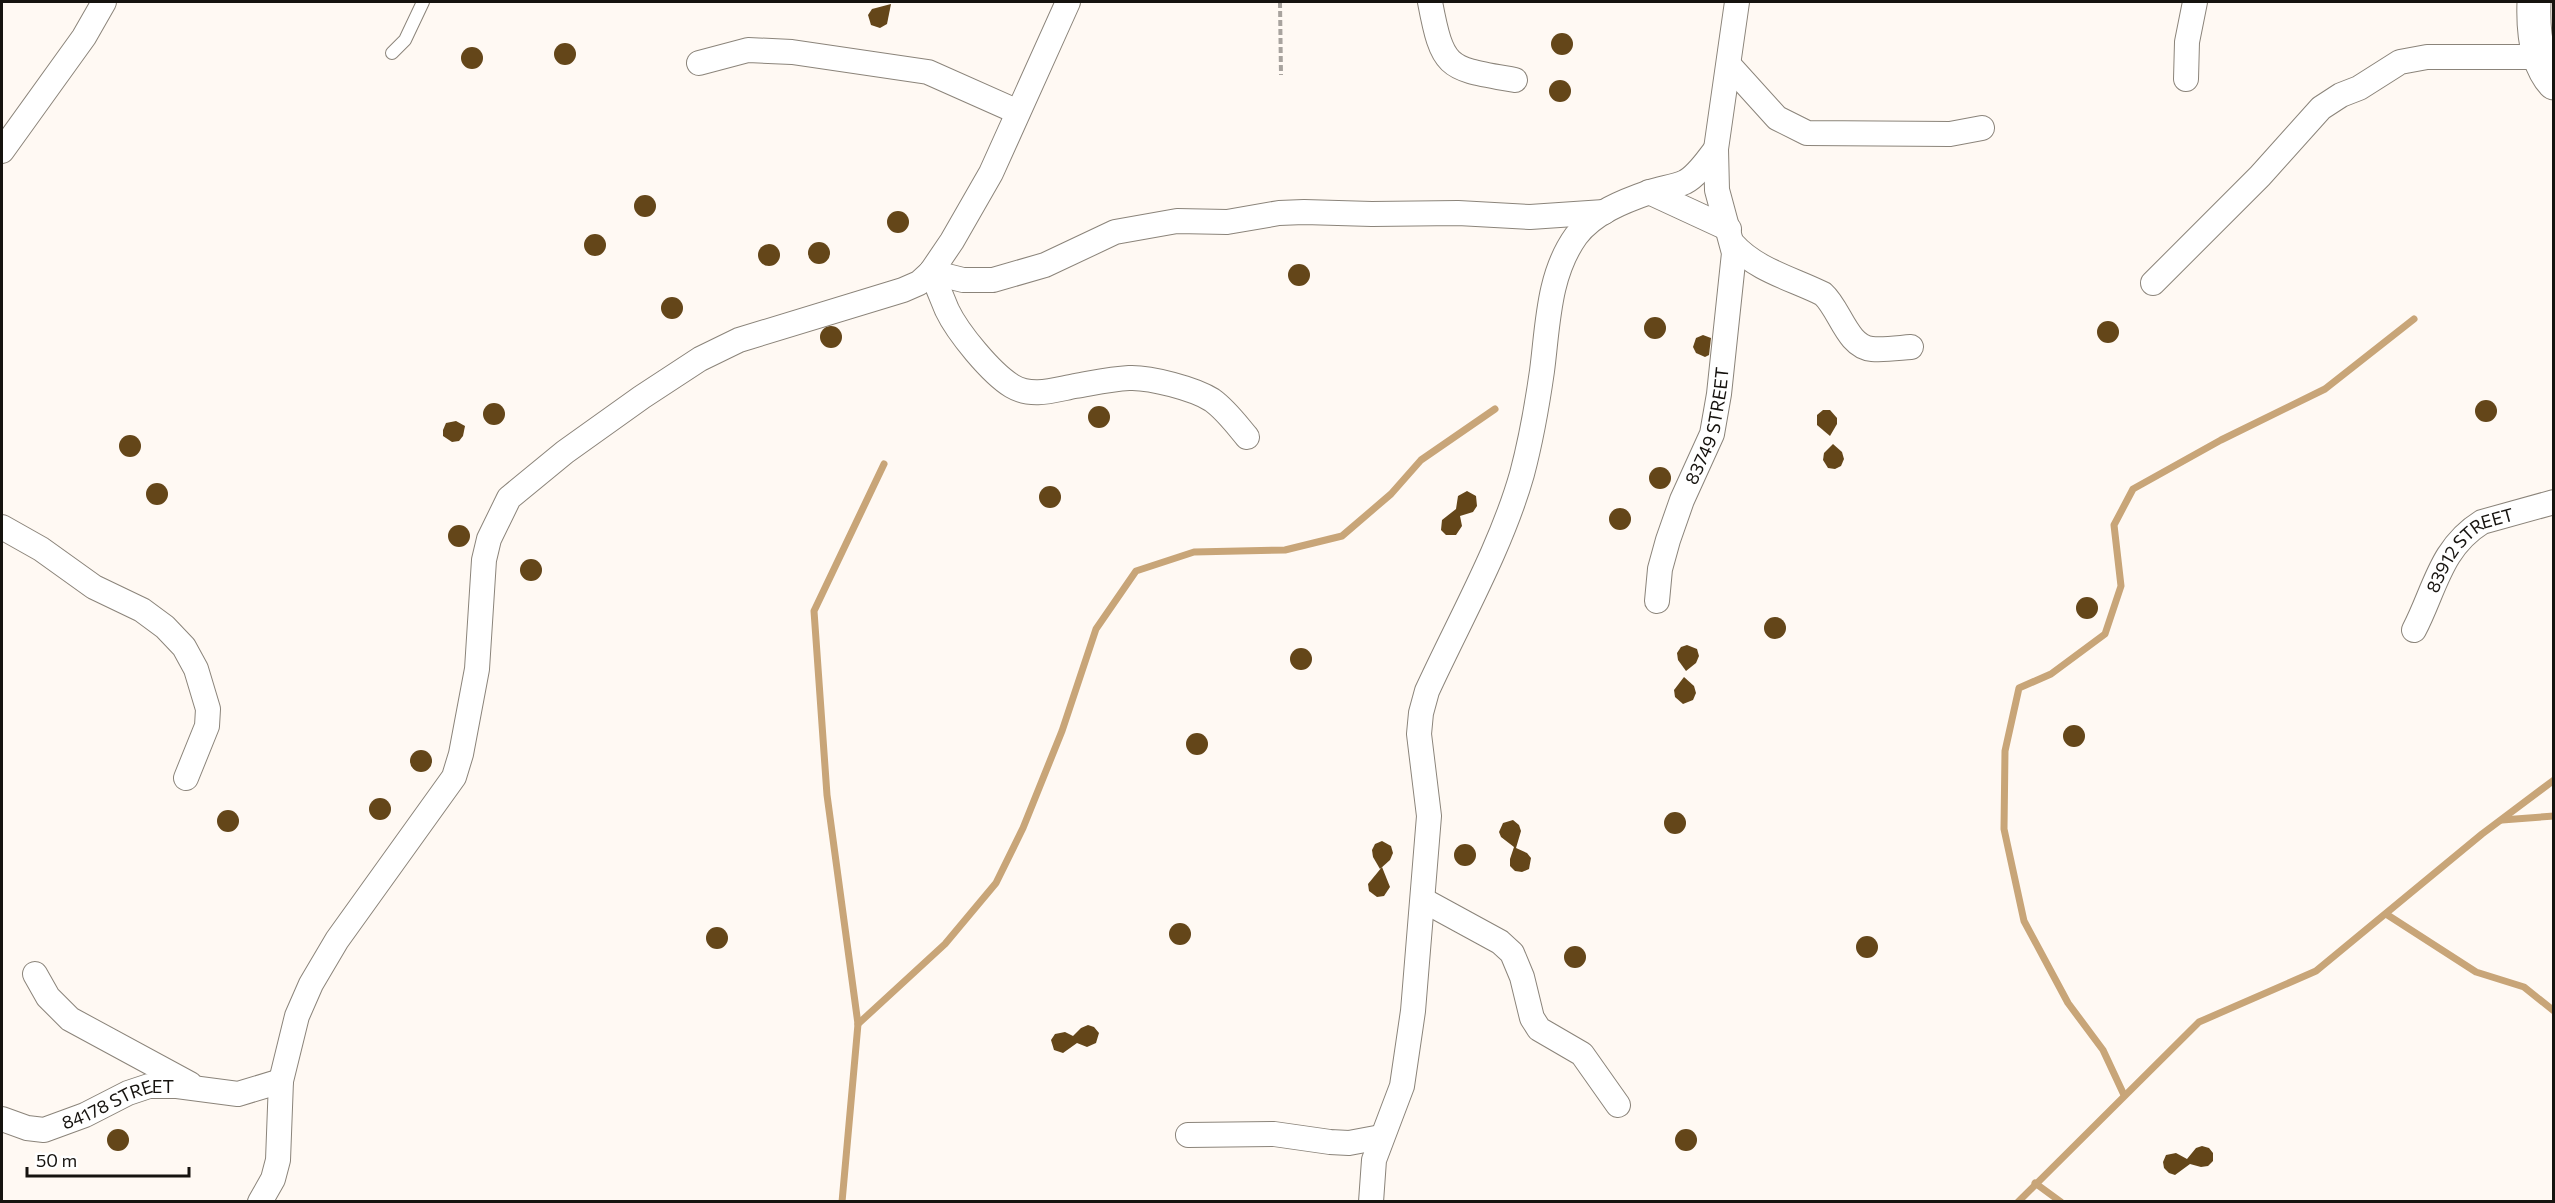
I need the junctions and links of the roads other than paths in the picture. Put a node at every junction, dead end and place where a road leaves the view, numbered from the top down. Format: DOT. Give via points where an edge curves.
graph roads {
  1 [pos="104,2"];
  2 [pos="423,2"];
  3 [pos="1068,2"];
  4 [pos="1430,2"];
  5 [pos="1737,2"];
  6 [pos="2195,2"];
  7 [pos="2534,2"];
  8 [pos="392,53"];
  9 [pos="699,63"];
  10 [pos="1729,65"];
  11 [pos="2547,70"];
  12 [pos="2186,79"];
  13 [pos="1515,80"];
  14 [pos="1018,112"];
  15 [pos="1982,128"];
  16 [pos="1716,149"];
  17 [pos="2,151"];
  18 [pos="1649,192"];
  19 [pos="1604,212"];
  20 [pos="1731,237"];
  21 [pos="931,272"];
  22 [pos="2153,283"];
  23 [pos="1911,347"];
  24 [pos="1247,437"];
  25 [pos="2553,502"];
  26 [pos="2,527"];
  27 [pos="1657,601"];
  28 [pos="2414,630"];
  29 [pos="186,778"];
  30 [pos="1423,900"];
  31 [pos="35,974"];
  32 [pos="281,1081"];
  33 [pos="202,1090"];
  34 [pos="1618,1105"];
  35 [pos="2,1119"];
  36 [pos="1188,1135"];
  37 [pos="1381,1137"];
  38 [pos="260,1202"];
  39 [pos="1371,1202"];
  1 -- 17 [label="street" via="84,37"];
  2 -- 8 [label="lane" via="405,40"];
  3 -- 14 [label="street"];
  4 -- 13 [label="street" via="1440,47 1449,62 1466,71"];
  5 -- 10 [label="street, 83749 STREET"];
  6 -- 12 [label="street" via="2187,42"];
  7 -- 11 [label="street"];
  9 -- 14 [label="street" via="748,50 792,52 928,72"];
  10 -- 15 [label="street" via="1777,118 1807,133 1950,134"];
  10 -- 16 [label="street, 83749 STREET"];
  11 -- 22 [label="street" via="2418,58 2377,74 2321,108"];
  14 -- 21 [label="street" via="991,172"];
  16 -- 18 [label="street" via="1685,182"];
  16 -- 20 [label="street, 83749 STREET" via="1717,190"];
  18 -- 19 [label="street"];
  18 -- 20 [label="street"];
  19 -- 21 [label="street" via="1530,217 1304,212 1227,222 1177,221 1115,232 1045,265 993,280 978,282"];
  19 -- 30 [label="street" via="1576,236 1556,279 1534,423 1521,476 1494,548 1420,713 1420,761 1429,816"];
  20 -- 23 [label="street" via="1743,255 1823,294 1856,341 1870,349"];
  20 -- 27 [label="street, 83749 STREET" via="1733,263 1714,424 1675,518 1660,569"];
  21 -- 24 [label="street" via="956,326 1012,386 1041,393 1131,378 1160,383 1212,400"];
  21 -- 32 [label="street" via="903,290 738,340 700,359 565,452 509,498 489,539 484,560 477,669 454,777 316,975 297,1016"];
  25 -- 28 [label="street, 83912 STREET" via="2472,528 2441,566"];
  26 -- 29 [label="street" via="94,587 142,610 184,647 196,669 208,709 207,726"];
  30 -- 34 [label="street" via="1500,942 1512,953 1535,1024 1582,1054"];
  30 -- 37 [label="street" via="1407,1060 1402,1086"];
  31 -- 33 [label="street, 84178 STREET" via="48,997 70,1018"];
  32 -- 33 [label="street, 84178 STREET" via="238,1094"];
  32 -- 38 [label="street" via="278,1160"];
  33 -- 35 [label="street, 84178 STREET" via="149,1086 44,1130"];
  36 -- 37 [label="street" via="1274,1134 1349,1143"];
  37 -- 39 [label="street" via="1374,1160"];
}
